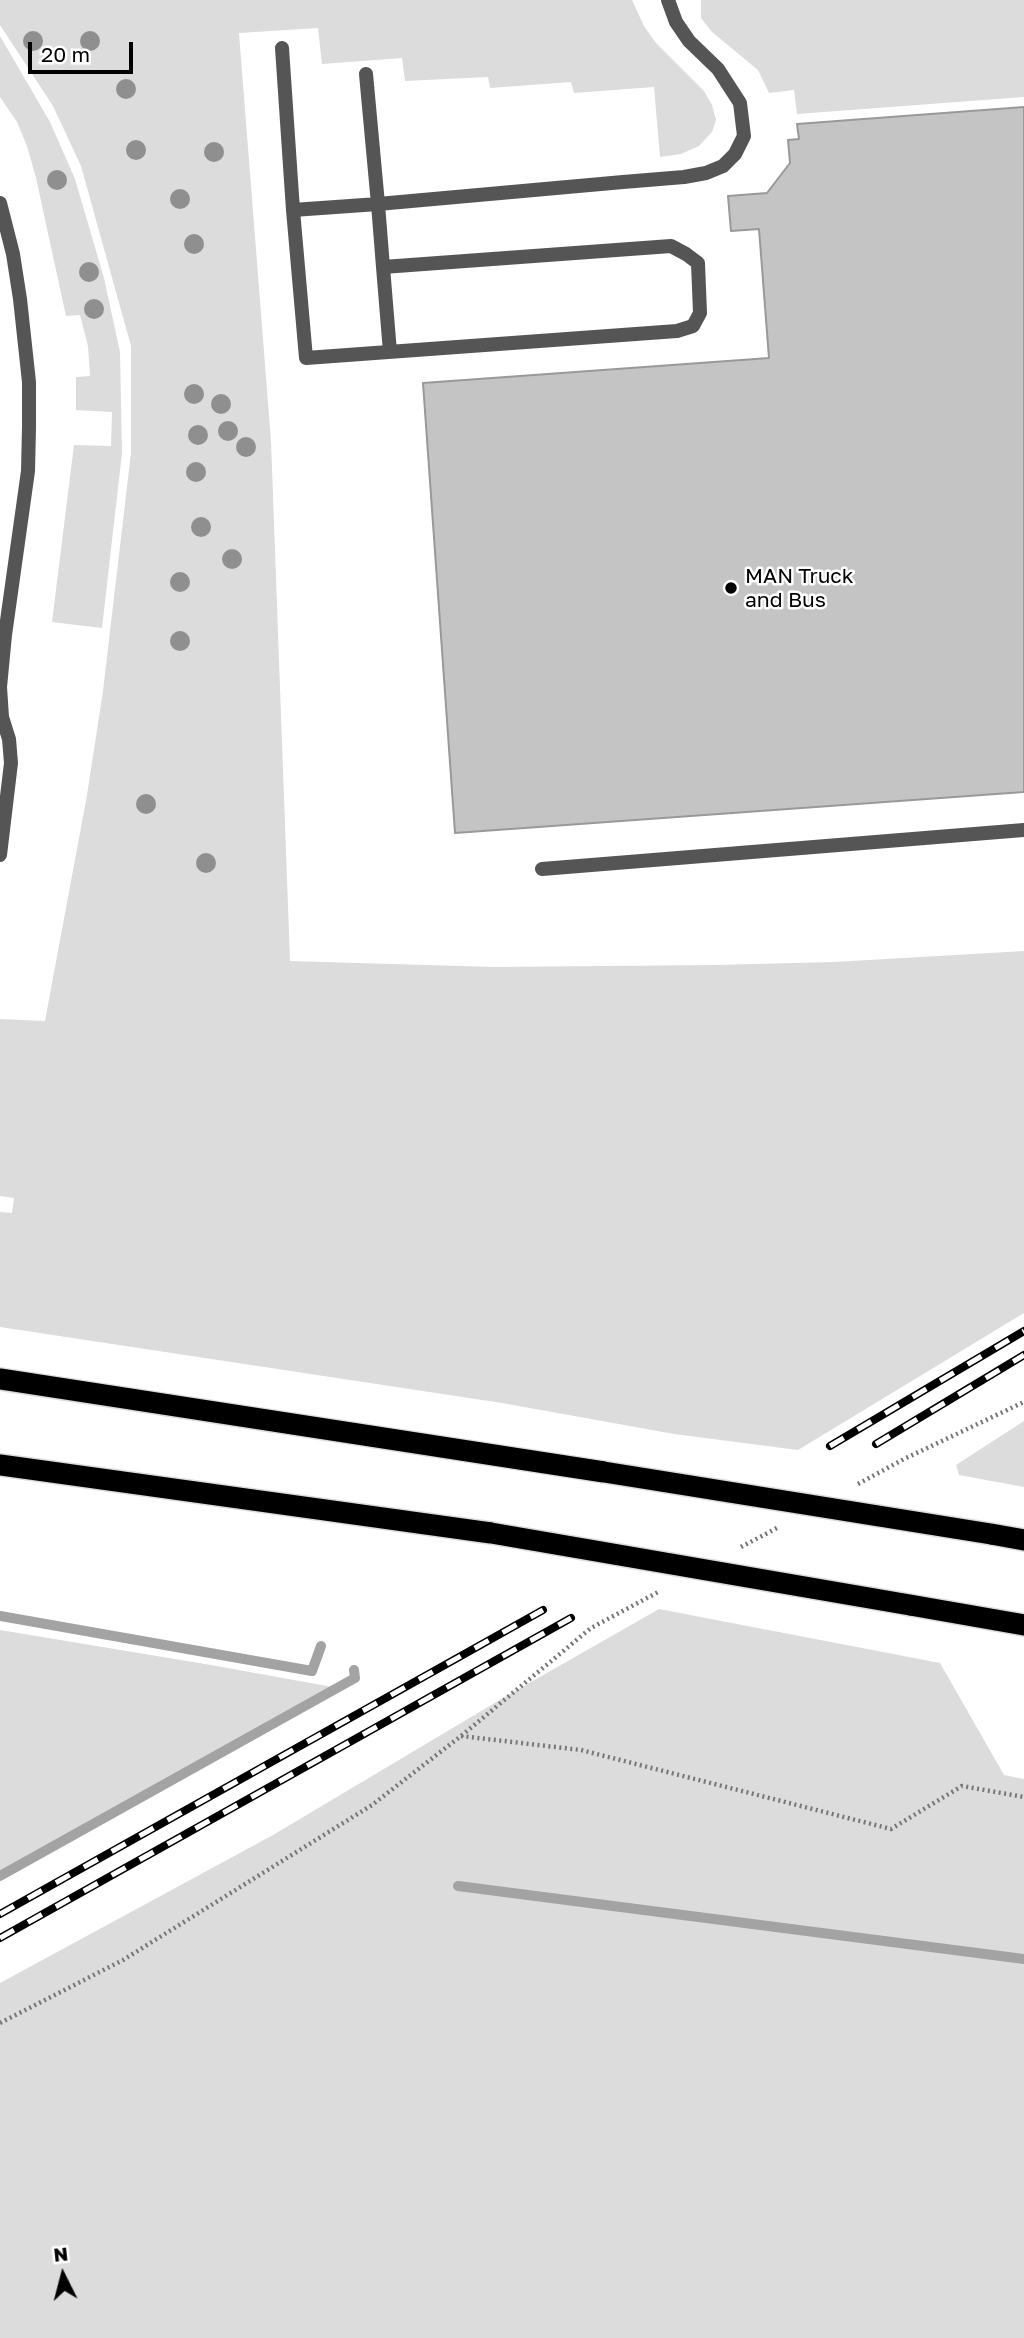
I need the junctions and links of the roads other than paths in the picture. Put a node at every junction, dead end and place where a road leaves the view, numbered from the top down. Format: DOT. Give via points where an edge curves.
graph roads {
  1 [pos="668,0"];
  2 [pos="282,48"];
  3 [pos="366,74"];
  4 [pos="0,203"];
  5 [pos="378,204"];
  6 [pos="293,210"];
  7 [pos="383,267"];
  8 [pos="390,352"];
  9 [pos="1024,830"];
  10 [pos="0,855"];
  11 [pos="541,869"];
  12 [pos="0,1379"];
  13 [pos="0,1465"];
  14 [pos="1024,1540"];
  15 [pos="1024,1625"];
  1 -- 5 [label="lane" via="689,41 718,69 740,103 744,136 723,166 684,177"];
  2 -- 6 [label="lane"];
  3 -- 5 [label="lane"];
  4 -- 10 [label="lane" via="13,254 29,382 28,471 0,687 11,763"];
  5 -- 6 [label="lane"];
  5 -- 7 [label="lane"];
  6 -- 8 [label="lane" via="306,358"];
  7 -- 8 [label="lane"];
  7 -- 8 [label="lane" via="671,246 698,263 700,313 693,326 677,331"];
  9 -- 11 [label="lane"];
  12 -- 14 [label="highway, bridge"];
  13 -- 15 [label="highway, bridge" via="491,1533"];
}
